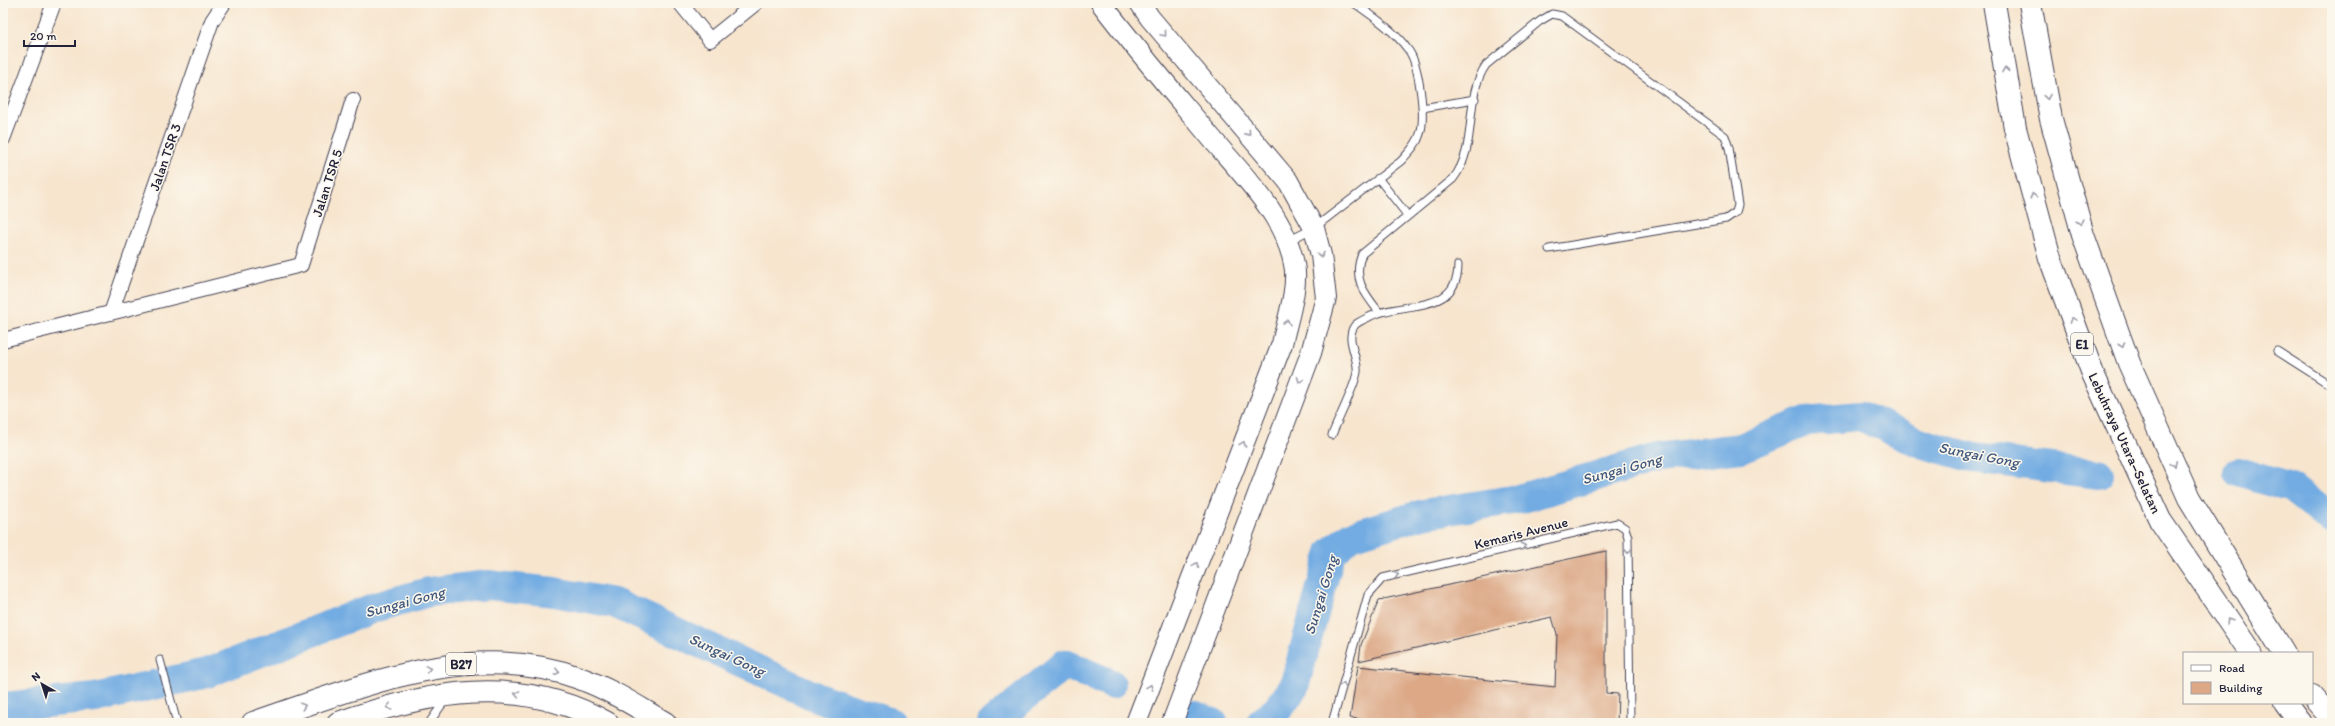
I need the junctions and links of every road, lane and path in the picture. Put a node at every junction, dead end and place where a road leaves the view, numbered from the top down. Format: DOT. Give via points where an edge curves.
graph roads {
  1 [pos="54,3"];
  2 [pos="224,3"];
  3 [pos="680,3"];
  4 [pos="756,3"];
  5 [pos="1101,3"];
  6 [pos="1140,3"];
  7 [pos="1354,3"];
  8 [pos="1994,3"];
  9 [pos="2030,3"];
  10 [pos="1475,99"];
  11 [pos="353,100"];
  12 [pos="1422,108"];
  13 [pos="3,139"];
  14 [pos="1378,178"];
  15 [pos="1408,216"];
  16 [pos="1314,228"];
  17 [pos="1288,241"];
  18 [pos="1549,249"];
  19 [pos="1458,265"];
  20 [pos="1379,312"];
  21 [pos="111,313"];
  22 [pos="3,340"];
  23 [pos="2277,351"];
  24 [pos="2332,386"];
  25 [pos="1332,435"];
  26 [pos="2250,652"];
  27 [pos="2283,652"];
  28 [pos="160,660"];
  29 [pos="451,693"];
  30 [pos="2313,697"];
  31 [pos="2286,704"];
  32 [pos="2332,719"];
  33 [pos="177,723"];
  34 [pos="253,723"];
  35 [pos="338,723"];
  36 [pos="429,723"];
  37 [pos="607,723"];
  38 [pos="665,723"];
  39 [pos="1136,723"];
  40 [pos="1172,723"];
  41 [pos="1332,723"];
  42 [pos="1630,723"];
  43 [pos="2300,723"];
  1 -- 13 [label="street"];
  2 -- 21 [label="street, Jalan TSR 3" via="212,21"];
  3 -- 4 [label="street" via="710,40"];
  5 -- 17 [label="street" via="1132,44 1262,199"];
  6 -- 16 [label="street, one-way" via="1288,181"];
  7 -- 12 [label="lane" via="1376,19 1410,52 1422,92"];
  26 -- 8 [label="main road, Lebuhraya Utara–Selatan / E1, one-way" via="2160,520 2093,374 2046,243 2015,128"];
  9 -- 27 [label="main road, one-way" via="2051,119 2083,235 2129,364 2190,498"];
  10 -- 12 [label="lane"];
  10 -- 15 [label="lane" via="1468,148 1462,168 1453,179"];
  10 -- 18 [label="lane" via="1481,72 1486,65 1552,14 1562,16 1725,136 1738,205 1732,216 1646,234"];
  11 -- 21 [label="street, Jalan TSR 5" via="301,265"];
  12 -- 14 [label="lane" via="1421,134 1413,148"];
  14 -- 15 [label="lane"];
  14 -- 16 [label="lane"];
  15 -- 20 [label="lane" via="1362,254 1357,266 1363,292"];
  16 -- 17 [label="lane"];
  16 -- 40 [label="street, one-way" via="1321,255 1326,298 1311,353"];
  39 -- 17 [label="street, one-way" via="1282,344 1293,294 1295,266"];
  19 -- 20 [label="lane" via="1458,276 1452,290 1437,302"];
  20 -- 25 [label="lane" via="1356,324 1353,330 1351,337 1357,372"];
  21 -- 22 [label="street"];
  23 -- 24 [label="lane"];
  28 -- 33 [label="lane"];
  29 -- 35 [label="main road, B27, one-way" via="372,711"];
  29 -- 36 [label="lane"];
  37 -- 29 [label="main road, B27, one-way" via="553,700 506,692"];
  30 -- 32 [label="main road"];
  31 -- 43 [label="main road"];
  34 -- 38 [label="main road, B27, one-way" via="395,675 459,663 528,666 579,678 616,695"];
  41 -- 42 [label="lane, Kemaris Avenue, one-way" via="1368,595 1383,578 1617,523 1625,528 1628,537"];
}
